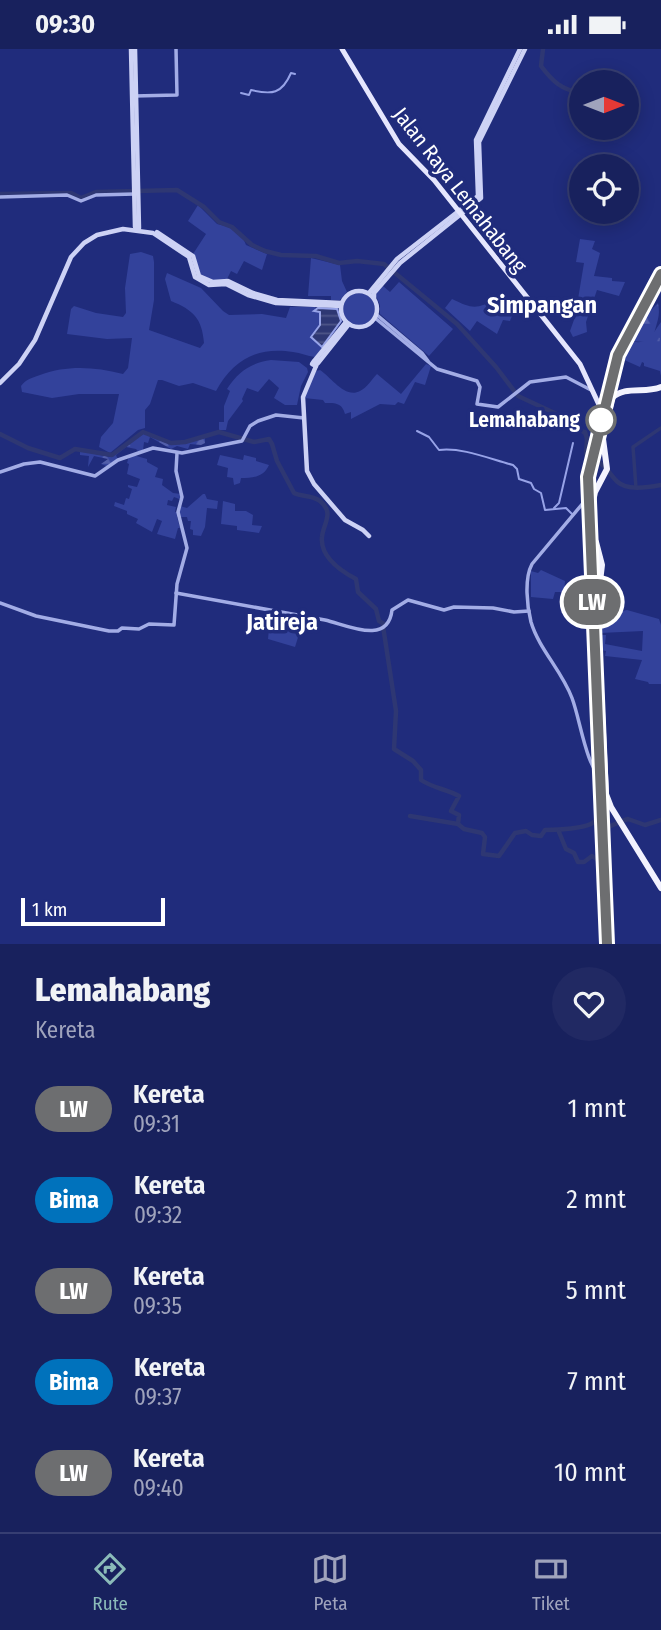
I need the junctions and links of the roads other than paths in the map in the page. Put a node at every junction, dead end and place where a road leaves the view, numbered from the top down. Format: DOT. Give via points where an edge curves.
graph roads {
  1 [pos="133,49"];
  2 [pos="176,49"];
  3 [pos="342,49"];
  4 [pos="522,49"];
  5 [pos="134,96"];
  6 [pos="136,191"];
  7 [pos="0,197"];
  8 [pos="457,214"];
  9 [pos="137,227"];
  10 [pos="371,296"];
  11 [pos="342,304"];
  12 [pos="376,316"];
  13 [pos="348,323"];
  14 [pos="0,382"];
  15 [pos="661,388"];
  16 [pos="592,390"];
  17 [pos="608,412"];
  18 [pos="304,418"];
  19 [pos="177,453"];
  20 [pos="0,471"];
  21 [pos="607,473"];
  22 [pos="592,495"];
  23 [pos="369,536"];
  24 [pos="598,566"];
  25 [pos="176,593"];
  26 [pos="0,603"];
  27 [pos="529,611"];
  28 [pos="604,780"];
  29 [pos="621,822"];
  30 [pos="661,886"];
  1 -- 5 [label="main road"];
  2 -- 5 [label="street" via="177,95"];
  3 -- 8 [label="main road, Jalan Raya Lemahabang" via="401,146 433,179"];
  4 -- 8 [label="main road" via="479,142 482,193"];
  5 -- 6 [label="main road"];
  6 -- 7 [label="street" via="81,201 68,195"];
  6 -- 9 [label="main road"];
  8 -- 10 [label="main road" via="391,269"];
  8 -- 16 [label="main road, Jalan Raya Lemahabang" via="580,364"];
  9 -- 11 [label="main road" via="163,235 190,254 198,275 212,282 228,281 266,299"];
  9 -- 14 [label="main road" via="112,229 76,248 37,336 19,364"];
  10 -- 11 [label="main road" via="354,292"];
  10 -- 12 [label="main road"];
  11 -- 13 [label="main road"];
  12 -- 13 [label="main road" via="363,327"];
  12 -- 16 [label="street" via="438,369 478,382 477,404 498,407 529,382 564,377"];
  13 -- 18 [label="main road" via="315,365 303,397"];
  15 -- 17 [label="highway" via="618,393"];
  15 -- 21 [label="highway" via="615,397 605,437"];
  16 -- 17 [label="main road, Jalan Raya Lemahabang"];
  17 -- 21 [label="highway" via="603,439"];
  18 -- 19 [label="street" via="276,415 256,422 243,439"];
  18 -- 23 [label="main road" via="311,480 345,520"];
  19 -- 20 [label="street" via="153,448 118,460 94,476 40,462"];
  19 -- 25 [label="street" via="182,497 178,513 187,548"];
  21 -- 22 [label="highway"];
  21 -- 24 [label="highway" via="594,503"];
  22 -- 24 [label="highway"];
  22 -- 27 [label="street" via="530,567"];
  24 -- 28 [label="highway"];
  24 -- 29 [label="highway" via="606,786"];
  25 -- 26 [label="street" via="174,625 149,624 115,631 42,618"];
  25 -- 27 [label="street" via="368,630 383,627 391,620 392,610 408,600 444,610"];
  27 -- 28 [label="street" via="571,695 593,767"];
  28 -- 29 [label="highway" via="607,800"];
  29 -- 30 [label="highway"];
}
